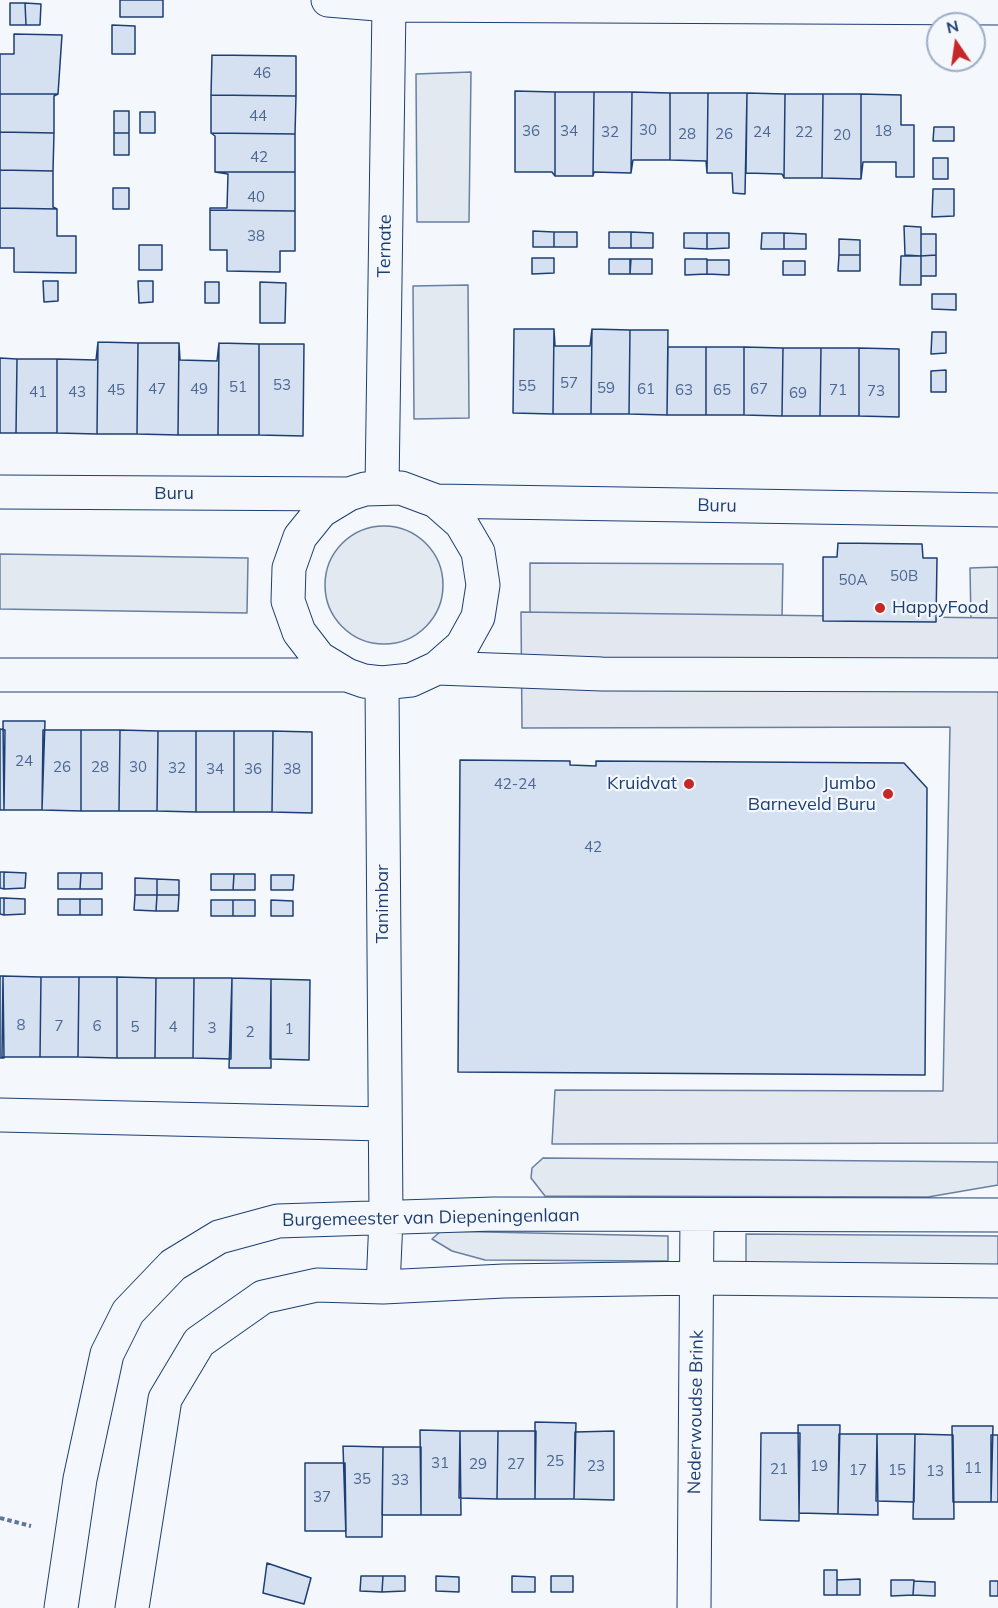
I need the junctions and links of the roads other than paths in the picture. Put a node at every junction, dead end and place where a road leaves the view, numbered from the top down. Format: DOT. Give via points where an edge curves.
graph roads {
  1 [pos="328,0"];
  2 [pos="389,5"];
  3 [pos="998,8"];
  4 [pos="382,488"];
  5 [pos="0,492"];
  6 [pos="349,495"];
  7 [pos="436,501"];
  8 [pos="998,510"];
  9 [pos="437,668"];
  10 [pos="0,675"];
  11 [pos="347,675"];
  12 [pos="998,675"];
  13 [pos="382,683"];
  14 [pos="0,1115"];
  15 [pos="384,1124"];
  16 [pos="697,1215"];
  17 [pos="998,1215"];
  18 [pos="386,1219"];
  19 [pos="698,1278"];
  20 [pos="998,1281"];
  21 [pos="383,1287"];
  22 [pos="61,1608"];
  23 [pos="132,1608"];
  24 [pos="694,1608"];
  1 -- 2 [label="street"];
  2 -- 3 [label="street"];
  2 -- 4 [label="street, Ternate"];
  4 -- 6 [label="street"];
  4 -- 7 [label="street" via="401,488"];
  5 -- 6 [label="street, Buru"];
  6 -- 11 [label="street" via="321,512 300,537 289,568 288,601 299,632 320,658"];
  7 -- 8 [label="street, Buru"];
  7 -- 9 [label="street" via="461,523 478,552 483,585 478,618 462,646"];
  9 -- 12 [label="street" via="602,674"];
  9 -- 13 [label="street" via="411,680"];
  10 -- 11 [label="street"];
  11 -- 13 [label="street"];
  13 -- 15 [label="street, Tanimbar"];
  14 -- 15 [label="street"];
  15 -- 18 [label="street, Tanimbar"];
  16 -- 17 [label="street, Burgemeester van Diepeningenlaan"];
  16 -- 18 [label="street, Burgemeester van Diepeningenlaan" via="494,1214"];
  16 -- 19 [label="street, Nederwoudse Brink"];
  18 -- 21 [label="street, Tanimbar"];
  18 -- 22 [label="street, Burgemeester van Diepeningenlaan" via="278,1221 219,1237 173,1265 128,1312 107,1354 80,1479"];
  19 -- 20 [label="street"];
  19 -- 21 [label="street"];
  19 -- 24 [label="street, Nederwoudse Brink"];
  21 -- 23 [label="street" via="317,1285 263,1297 199,1342 165,1399"];
}
